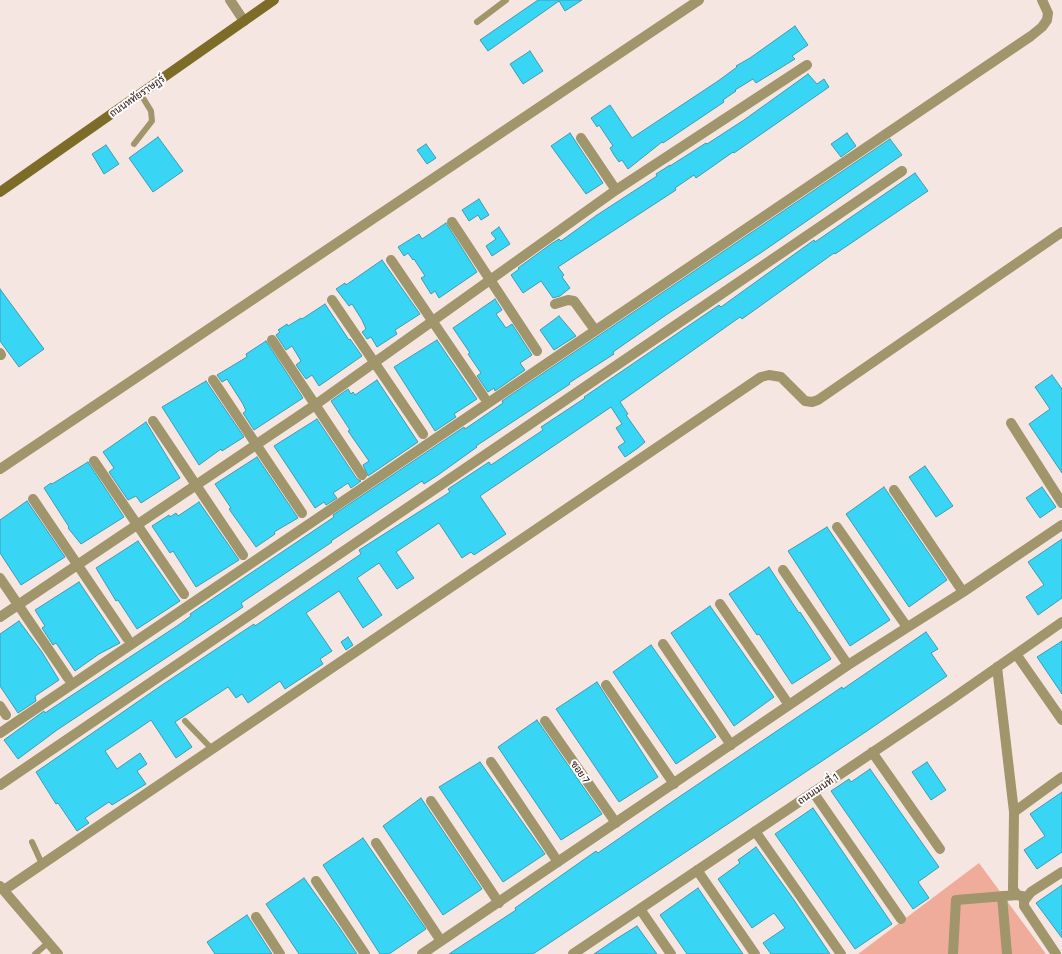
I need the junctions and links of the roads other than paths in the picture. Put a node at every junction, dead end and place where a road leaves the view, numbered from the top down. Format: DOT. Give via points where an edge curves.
graph roads {
  1 [pos="230,0"];
  2 [pos="274,0"];
  3 [pos="506,0"];
  4 [pos="699,0"];
  5 [pos="1042,0"];
  6 [pos="244,21"];
  7 [pos="477,22"];
  8 [pos="807,64"];
  9 [pos="140,93"];
  10 [pos="581,138"];
  11 [pos="134,144"];
  12 [pos="902,171"];
  13 [pos="616,190"];
  14 [pos="0,192"];
  15 [pos="452,222"];
  16 [pos="1062,232"];
  17 [pos="391,260"];
  18 [pos="491,280"];
  19 [pos="332,300"];
  20 [pos="555,304"];
  21 [pos="432,323"];
  22 [pos="595,330"];
  23 [pos="272,340"];
  24 [pos="538,351"];
  25 [pos="375,364"];
  26 [pos="213,380"];
  27 [pos="484,397"];
  28 [pos="316,405"];
  29 [pos="153,420"];
  30 [pos="1011,423"];
  31 [pos="423,434"];
  32 [pos="256,444"];
  33 [pos="94,460"];
  34 [pos="0,469"];
  35 [pos="362,475"];
  36 [pos="196,485"];
  37 [pos="894,490"];
  38 [pos="33,499"];
  39 [pos="1062,503"];
  40 [pos="302,513"];
  41 [pos="137,524"];
  42 [pos="1062,525"];
  43 [pos="837,527"];
  44 [pos="243,555"];
  45 [pos="77,565"];
  46 [pos="783,570"];
  47 [pos="0,578"];
  48 [pos="963,592"];
  49 [pos="184,594"];
  50 [pos="720,604"];
  51 [pos="19,605"];
  52 [pos="0,617"];
  53 [pos="1062,622"];
  54 [pos="907,627"];
  55 [pos="127,638"];
  56 [pos="663,644"];
  57 [pos="1016,654"];
  58 [pos="848,665"];
  59 [pos="997,667"];
  60 [pos="68,678"];
  61 [pos="606,685"];
  62 [pos="789,705"];
  63 [pos="0,706"];
  64 [pos="6,715"];
  65 [pos="1062,720"];
  66 [pos="185,721"];
  67 [pos="545,721"];
  68 [pos="0,734"];
  69 [pos="731,745"];
  70 [pos="212,749"];
  71 [pos="872,752"];
  72 [pos="491,762"];
  73 [pos="1062,777"];
  74 [pos="674,784"];
  75 [pos="0,785"];
  76 [pos="813,792"];
  77 [pos="431,801"];
  78 [pos="1014,812"];
  79 [pos="616,823"];
  80 [pos="755,831"];
  81 [pos="32,842"];
  82 [pos="376,843"];
  83 [pos="940,849"];
  84 [pos="558,862"];
  85 [pos="42,864"];
  86 [pos="698,870"];
  87 [pos="1062,872"];
  88 [pos="316,881"];
  89 [pos="2,888"];
  90 [pos="1002,896"];
  91 [pos="1022,896"];
  92 [pos="499,903"];
  93 [pos="640,909"];
  94 [pos="256,917"];
  95 [pos="901,919"];
  96 [pos="441,941"];
  97 [pos="49,942"];
  98 [pos="580,952"];
  99 [pos="35,954"];
  100 [pos="58,954"];
  101 [pos="280,954"];
  102 [pos="365,954"];
  103 [pos="422,954"];
  104 [pos="671,954"];
  105 [pos="755,954"];
  106 [pos="841,954"];
  107 [pos="953,954"];
  108 [pos="1007,954"];
  109 [pos="1056,954"];
  1 -- 6 [label="street"];
  2 -- 6 [label="main road, ถนนหทัยราษฎร์"];
  3 -- 7 [label="lane"];
  4 -- 34 [label="street"];
  5 -- 22 [label="street" via="1048,13 1047,20 1031,36"];
  6 -- 9 [label="main road, ถนนหทัยราษฎร์"];
  8 -- 13 [label="street"];
  9 -- 11 [label="lane" via="151,111 152,121"];
  9 -- 14 [label="main road, ถนนหทัยราษฎร์"];
  10 -- 13 [label="street"];
  12 -- 75 [label="street"];
  13 -- 18 [label="street"];
  15 -- 18 [label="street"];
  16 -- 70 [label="street" via="818,400 804,401 780,378 769,375 761,377"];
  17 -- 21 [label="street"];
  18 -- 21 [label="street"];
  18 -- 24 [label="street"];
  19 -- 25 [label="street"];
  20 -- 22 [label="street" via="574,301"];
  21 -- 25 [label="street"];
  21 -- 27 [label="street"];
  22 -- 68 [label="street"];
  23 -- 28 [label="street"];
  25 -- 28 [label="street"];
  25 -- 31 [label="street"];
  26 -- 32 [label="street"];
  28 -- 32 [label="street"];
  28 -- 35 [label="street"];
  29 -- 36 [label="street"];
  30 -- 39 [label="street"];
  32 -- 36 [label="street"];
  32 -- 40 [label="street"];
  33 -- 41 [label="street"];
  36 -- 41 [label="street"];
  36 -- 44 [label="street"];
  37 -- 48 [label="street"];
  38 -- 45 [label="street"];
  41 -- 45 [label="street"];
  41 -- 49 [label="street"];
  42 -- 48 [label="street"];
  43 -- 54 [label="street"];
  45 -- 51 [label="street"];
  45 -- 55 [label="street"];
  46 -- 58 [label="street"];
  47 -- 51 [label="street"];
  48 -- 54 [label="street"];
  50 -- 62 [label="street"];
  51 -- 52 [label="street"];
  51 -- 60 [label="street"];
  53 -- 57 [label="street, ถนนเมนที่ 1"];
  54 -- 58 [label="street"];
  56 -- 69 [label="street"];
  57 -- 59 [label="street, ถนนเมนที่ 1"];
  57 -- 65 [label="street"];
  58 -- 62 [label="street"];
  59 -- 71 [label="street, ถนนเมนที่ 1"];
  59 -- 78 [label="street"];
  61 -- 74 [label="street"];
  62 -- 69 [label="street"];
  63 -- 64 [label="street"];
  66 -- 70 [label="lane"];
  67 -- 79 [label="street, ซอย 7"];
  69 -- 74 [label="street"];
  70 -- 85 [label="street"];
  71 -- 76 [label="street, ถนนเมนที่ 1"];
  71 -- 83 [label="street"];
  72 -- 84 [label="street"];
  73 -- 78 [label="street"];
  74 -- 79 [label="street"];
  76 -- 80 [label="street, ถนนเมนที่ 1"];
  76 -- 95 [label="street"];
  77 -- 92 [label="street"];
  78 -- 91 [label="street" via="1013,889"];
  79 -- 84 [label="street"];
  80 -- 86 [label="street, ถนนเมนที่ 1"];
  80 -- 106 [label="street"];
  81 -- 85 [label="lane"];
  82 -- 96 [label="street"];
  84 -- 92 [label="street"];
  85 -- 89 [label="street"];
  86 -- 93 [label="street, ถนนเมนที่ 1"];
  86 -- 105 [label="street"];
  87 -- 91 [label="street"];
  88 -- 102 [label="street"];
  89 -- 97 [label="street"];
  90 -- 91 [label="street"];
  90 -- 107 [label="street" via="956,900"];
  90 -- 108 [label="street"];
  91 -- 109 [label="street" via="1024,906"];
  92 -- 96 [label="street"];
  93 -- 98 [label="street, ถนนเมนที่ 1"];
  93 -- 104 [label="street"];
  94 -- 101 [label="street"];
  96 -- 103 [label="street"];
  97 -- 99 [label="lane"];
  97 -- 100 [label="street"];
}
